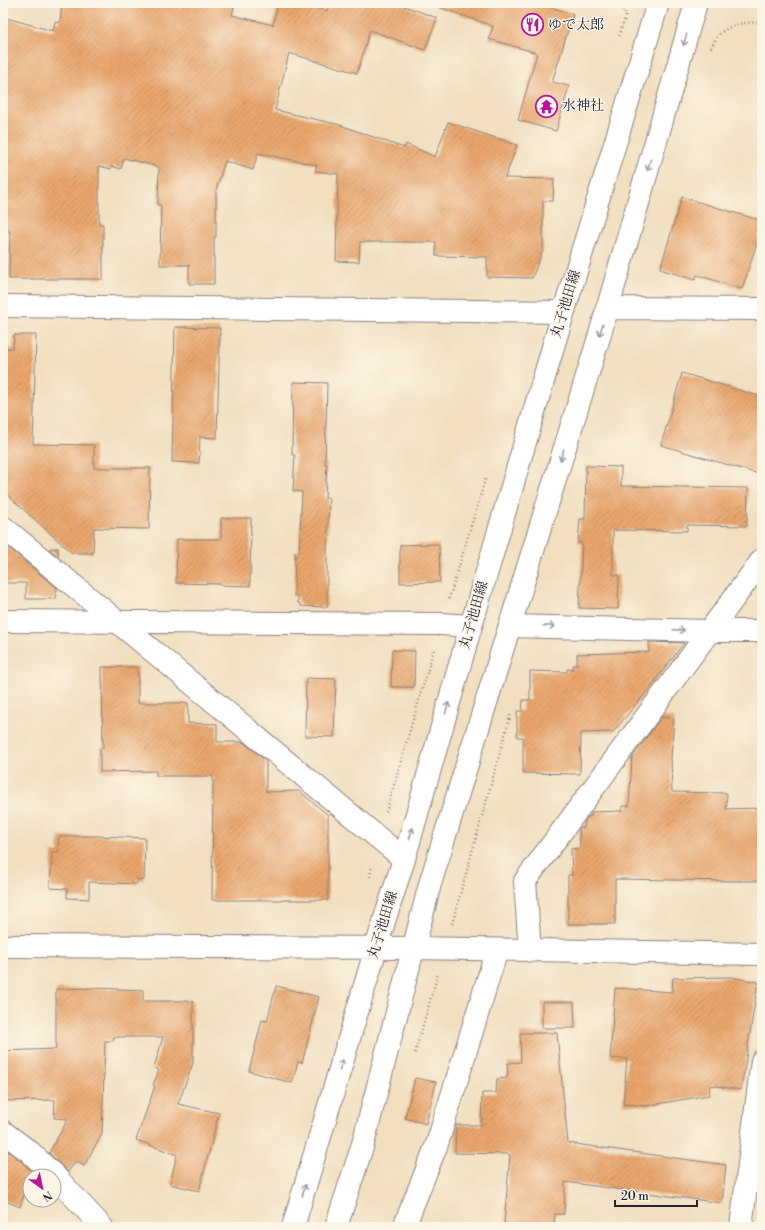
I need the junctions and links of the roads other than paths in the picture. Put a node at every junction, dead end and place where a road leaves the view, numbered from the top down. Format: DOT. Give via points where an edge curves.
graph roads {
  1 [pos="658,3"];
  2 [pos="696,3"];
  3 [pos="3,306"];
  4 [pos="607,308"];
  5 [pos="762,309"];
  6 [pos="563,312"];
  7 [pos="3,527"];
  8 [pos="762,560"];
  9 [pos="3,621"];
  10 [pos="118,622"];
  11 [pos="471,626"];
  12 [pos="510,626"];
  13 [pos="708,631"];
  14 [pos="762,632"];
  15 [pos="404,860"];
  16 [pos="3,946"];
  17 [pos="414,948"];
  18 [pos="376,949"];
  19 [pos="497,950"];
  20 [pos="530,951"];
  21 [pos="762,954"];
  22 [pos="761,1072"];
  23 [pos="3,1132"];
  24 [pos="102,1227"];
  25 [pos="293,1227"];
  26 [pos="336,1227"];
  27 [pos="404,1227"];
  28 [pos="741,1227"];
  1 -- 6 [label="street, 丸子池田線"];
  2 -- 4 [label="street, one-way"];
  3 -- 6 [label="street"];
  4 -- 5 [label="street"];
  4 -- 12 [label="street, one-way"];
  6 -- 11 [label="street, 丸子池田線"];
  7 -- 10 [label="street"];
  8 -- 13 [label="street"];
  9 -- 10 [label="street"];
  10 -- 11 [label="street"];
  10 -- 15 [label="street"];
  15 -- 11 [label="street, 丸子池田線, one-way"];
  12 -- 13 [label="street, one-way"];
  12 -- 17 [label="street" via="430,884"];
  13 -- 14 [label="street"];
  13 -- 20 [label="street" via="524,881"];
  15 -- 18 [label="street, 丸子池田線"];
  16 -- 18 [label="street"];
  17 -- 18 [label="street"];
  17 -- 19 [label="street"];
  17 -- 26 [label="street" via="363,1144"];
  25 -- 18 [label="street, 丸子池田線, one-way"];
  19 -- 20 [label="street"];
  19 -- 27 [label="street" via="437,1144"];
  20 -- 21 [label="street"];
  22 -- 28 [label="street"];
  23 -- 24 [label="street" via="30,1152"];
}
